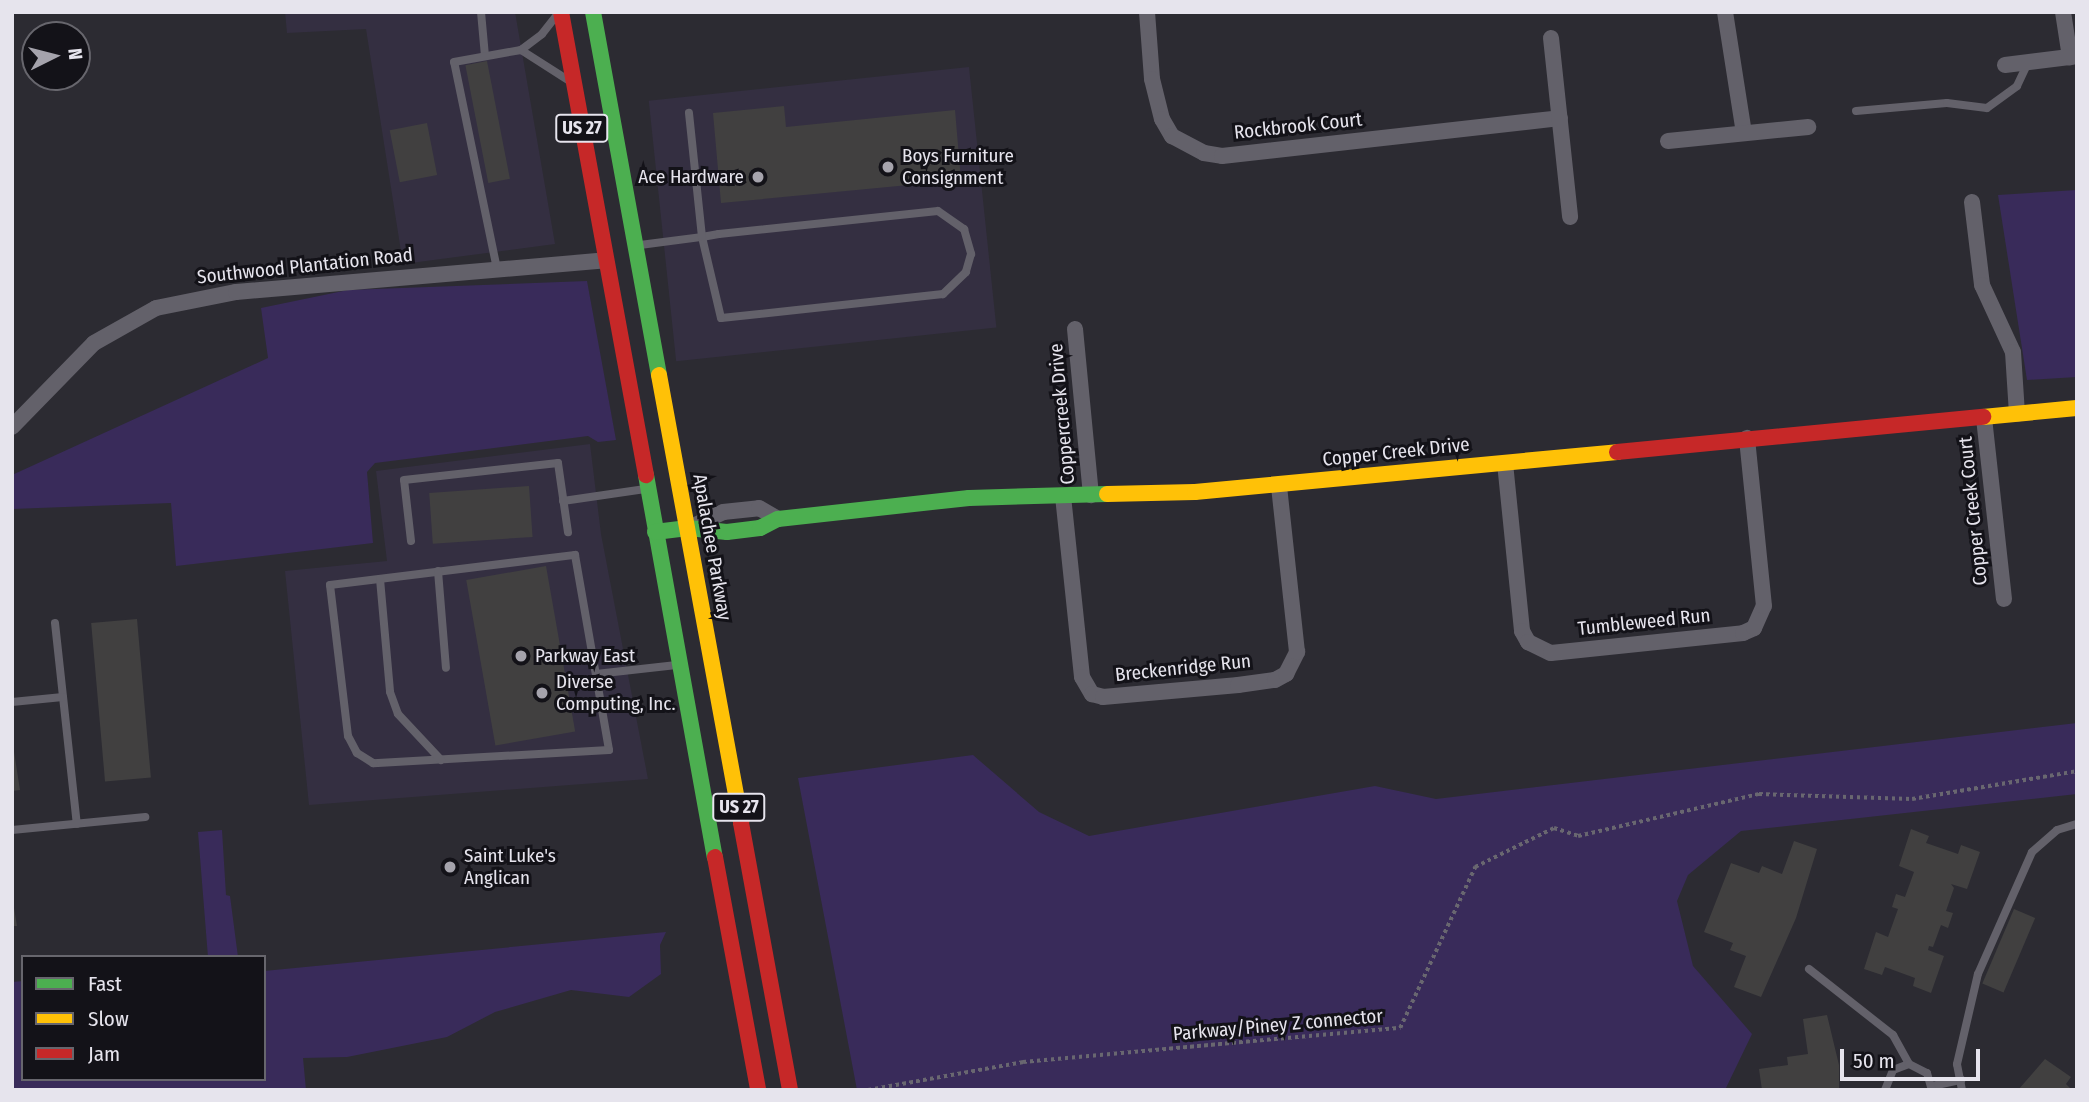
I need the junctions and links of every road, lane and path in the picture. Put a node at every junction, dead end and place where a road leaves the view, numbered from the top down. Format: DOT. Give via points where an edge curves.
graph roads {
  1 [pos="481,12"];
  2 [pos="560,12"];
  3 [pos="593,12"];
  4 [pos="1147,12"];
  5 [pos="1725,12"];
  6 [pos="2063,12"];
  7 [pos="1551,38"];
  8 [pos="520,50"];
  9 [pos="485,56"];
  10 [pos="2074,56"];
  11 [pos="2028,62"];
  12 [pos="2004,65"];
  13 [pos="574,84"];
  14 [pos="1856,111"];
  15 [pos="689,113"];
  16 [pos="1560,118"];
  17 [pos="1808,127"];
  18 [pos="1744,134"];
  19 [pos="1668,141"];
  20 [pos="1972,202"];
  21 [pos="1570,217"];
  22 [pos="598,218"];
  23 [pos="702,237"];
  24 [pos="635,245"];
  25 [pos="606,260"];
  26 [pos="497,269"];
  27 [pos="643,290"];
  28 [pos="1075,328"];
  29 [pos="2077,408"];
  30 [pos="2017,414"];
  31 [pos="1984,418"];
  32 [pos="12,427"];
  33 [pos="1747,439"];
  34 [pos="1506,463"];
  35 [pos="1279,485"];
  36 [pos="648,489"];
  37 [pos="1091,495"];
  38 [pos="1063,496"];
  39 [pos="563,501"];
  40 [pos="688,528"];
  41 [pos="568,532"];
  42 [pos="656,532"];
  43 [pos="411,541"];
  44 [pos="438,572"];
  45 [pos="380,579"];
  46 [pos="2004,599"];
  47 [pos="55,623"];
  48 [pos="680,665"];
  49 [pos="446,668"];
  50 [pos="596,674"];
  51 [pos="63,697"];
  52 [pos="12,702"];
  53 [pos="441,760"];
  54 [pos="2077,771"];
  55 [pos="145,817"];
  56 [pos="77,824"];
  57 [pos="2077,824"];
  58 [pos="12,830"];
  59 [pos="1809,969"];
  60 [pos="1909,1064"];
  61 [pos="1961,1080"];
  62 [pos="790,1088"];
  63 [pos="1932,1088"];
  64 [pos="758,1090"];
  65 [pos="764,1090"];
  66 [pos="868,1090"];
  67 [pos="1885,1090"];
  68 [pos="1962,1090"];
  1 -- 9 [label="lane"];
  2 -- 8 [label="lane" via="542,34"];
  2 -- 13 [label="main road, US 27"];
  3 -- 24 [label="main road, Apalachee Parkway / US 27"];
  4 -- 16 [label="street, Rockbrook Court" via="1152,79 1162,119 1172,136 1204,153 1223,156"];
  5 -- 18 [label="street"];
  6 -- 10 [label="street"];
  7 -- 16 [label="street"];
  8 -- 9 [label="lane"];
  8 -- 13 [label="lane"];
  9 -- 26 [label="lane" via="454,62"];
  10 -- 11 [label="street"];
  11 -- 12 [label="street"];
  11 -- 14 [label="lane" via="2017,86 1987,108 1947,103"];
  13 -- 22 [label="main road, US 27"];
  15 -- 23 [label="lane"];
  16 -- 21 [label="street"];
  17 -- 18 [label="street"];
  18 -- 19 [label="street"];
  20 -- 30 [label="street" via="1982,285 2013,352"];
  22 -- 24 [label="main road" via="619,241"];
  22 -- 25 [label="main road, US 27"];
  23 -- 23 [label="lane" via="721,318 943,294 961,280 971,254 964,229 938,211"];
  23 -- 24 [label="lane"];
  24 -- 27 [label="main road, Apalachee Parkway / US 27"];
  25 -- 26 [label="street, Southwood Plantation Road"];
  25 -- 27 [label="main road" via="625,265"];
  25 -- 36 [label="main road, US 27"];
  26 -- 32 [label="street, Southwood Plantation Road" via="236,292 156,309 93,343"];
  27 -- 40 [label="main road, Apalachee Parkway / US 27"];
  28 -- 37 [label="street, Coppercreek Drive"];
  29 -- 30 [label="main road, Copper Creek Drive"];
  30 -- 31 [label="main road, Copper Creek Drive"];
  31 -- 33 [label="main road, Copper Creek Drive"];
  31 -- 46 [label="street, Copper Creek Court"];
  33 -- 34 [label="main road, Copper Creek Drive"];
  33 -- 34 [label="street, Tumbleweed Run" via="1762,618 1743,634 1551,653 1528,642 1522,631"];
  34 -- 35 [label="main road, Copper Creek Drive"];
  35 -- 37 [label="main road, Copper Creek Drive"];
  35 -- 38 [label="street, Breckenridge Run" via="1297,652 1286,674 1251,683 1103,697 1092,694 1082,677"];
  36 -- 39 [label="lane"];
  36 -- 42 [label="main road, US 27"];
  37 -- 38 [label="main road, Copper Creek Drive"];
  38 -- 40 [label="main road, Copper Creek Drive" via="969,498 778,519 760,528 727,533"];
  39 -- 41 [label="lane"];
  39 -- 43 [label="lane" via="558,463 404,481"];
  40 -- 42 [label="main road, Copper Creek Drive"];
  40 -- 62 [label="main road, Apalachee Parkway / US 27"];
  42 -- 48 [label="main road, US 27"];
  44 -- 45 [label="lane"];
  44 -- 49 [label="lane"];
  44 -- 50 [label="lane" via="575,555"];
  45 -- 53 [label="lane" via="390,692 398,715"];
  45 -- 53 [label="lane" via="330,585 348,736 356,753 373,764"];
  47 -- 51 [label="lane"];
  48 -- 50 [label="lane"];
  48 -- 64 [label="main road, US 27"];
  50 -- 53 [label="lane" via="609,750"];
  51 -- 52 [label="lane"];
  51 -- 56 [label="lane"];
  54 -- 66 [label="path, Parkway/Piney Z connector" via="1913,799 1759,794 1578,836 1554,828 1475,867 1400,1028 1023,1062"];
  55 -- 56 [label="lane"];
  56 -- 58 [label="lane"];
  57 -- 61 [label="lane" via="2057,830 2032,852 1978,974 1957,1064"];
  59 -- 60 [label="lane" via="1894,1035"];
  60 -- 63 [label="lane" via="1927,1073"];
  60 -- 67 [label="lane" via="1893,1070"];
  61 -- 63 [label="lane"];
  61 -- 68 [label="lane"];
  62 -- 65 [label="main road"];
}
